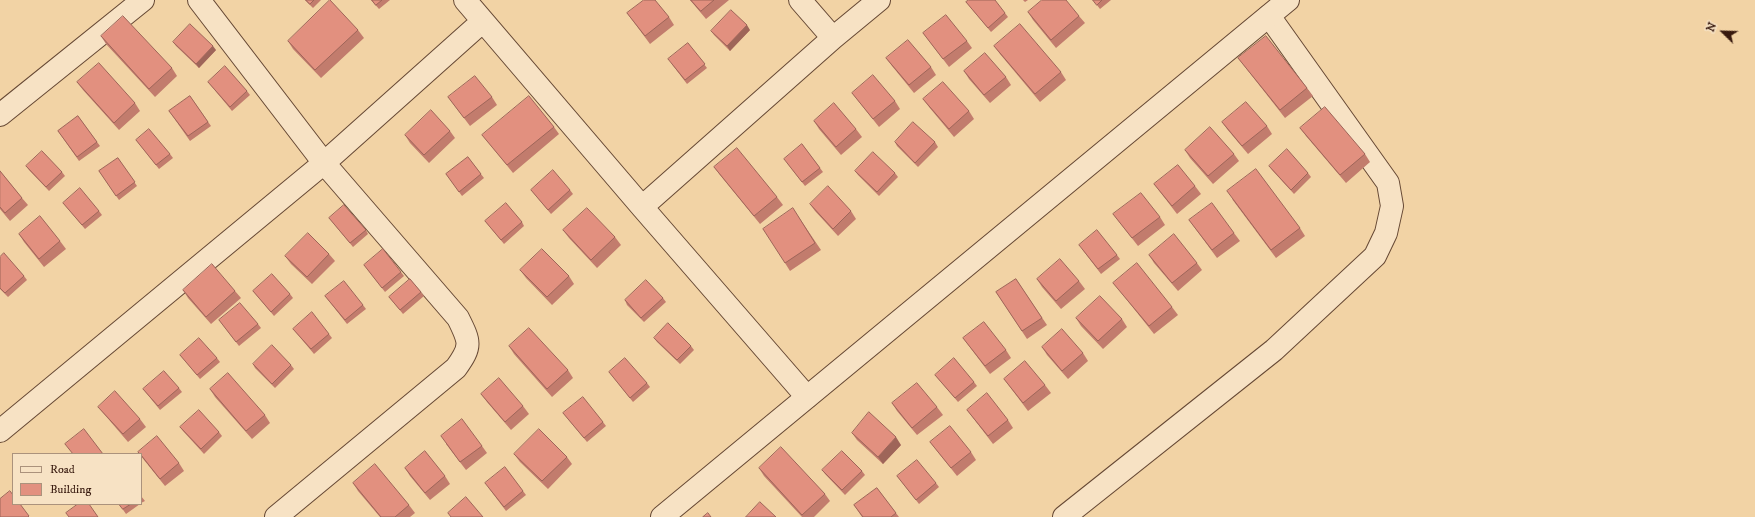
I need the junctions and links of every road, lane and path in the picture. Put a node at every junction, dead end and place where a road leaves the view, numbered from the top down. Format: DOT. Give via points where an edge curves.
graph roads {
  1 [pos="143,0"];
  2 [pos="199,0"];
  3 [pos="465,0"];
  4 [pos="800,0"];
  5 [pos="879,0"];
  6 [pos="1288,0"];
  7 [pos="1269,16"];
  8 [pos="483,22"];
  9 [pos="833,38"];
  10 [pos="0,115"];
  11 [pos="324,164"];
  12 [pos="642,207"];
  13 [pos="807,397"];
  14 [pos="0,431"];
  15 [pos="276,517"];
  16 [pos="662,517"];
  17 [pos="1064,517"];
  1 -- 10 [label="street"];
  2 -- 11 [label="street"];
  3 -- 8 [label="street"];
  4 -- 9 [label="street"];
  5 -- 9 [label="street"];
  6 -- 7 [label="street"];
  7 -- 13 [label="street"];
  7 -- 17 [label="street" via="1388,183 1392,206 1386,233 1375,256 1274,350"];
  8 -- 11 [label="street"];
  8 -- 12 [label="street"];
  9 -- 12 [label="street"];
  11 -- 14 [label="street"];
  11 -- 15 [label="street" via="458,318 467,337 467,354 456,368"];
  12 -- 13 [label="street"];
  13 -- 16 [label="street"];
}
